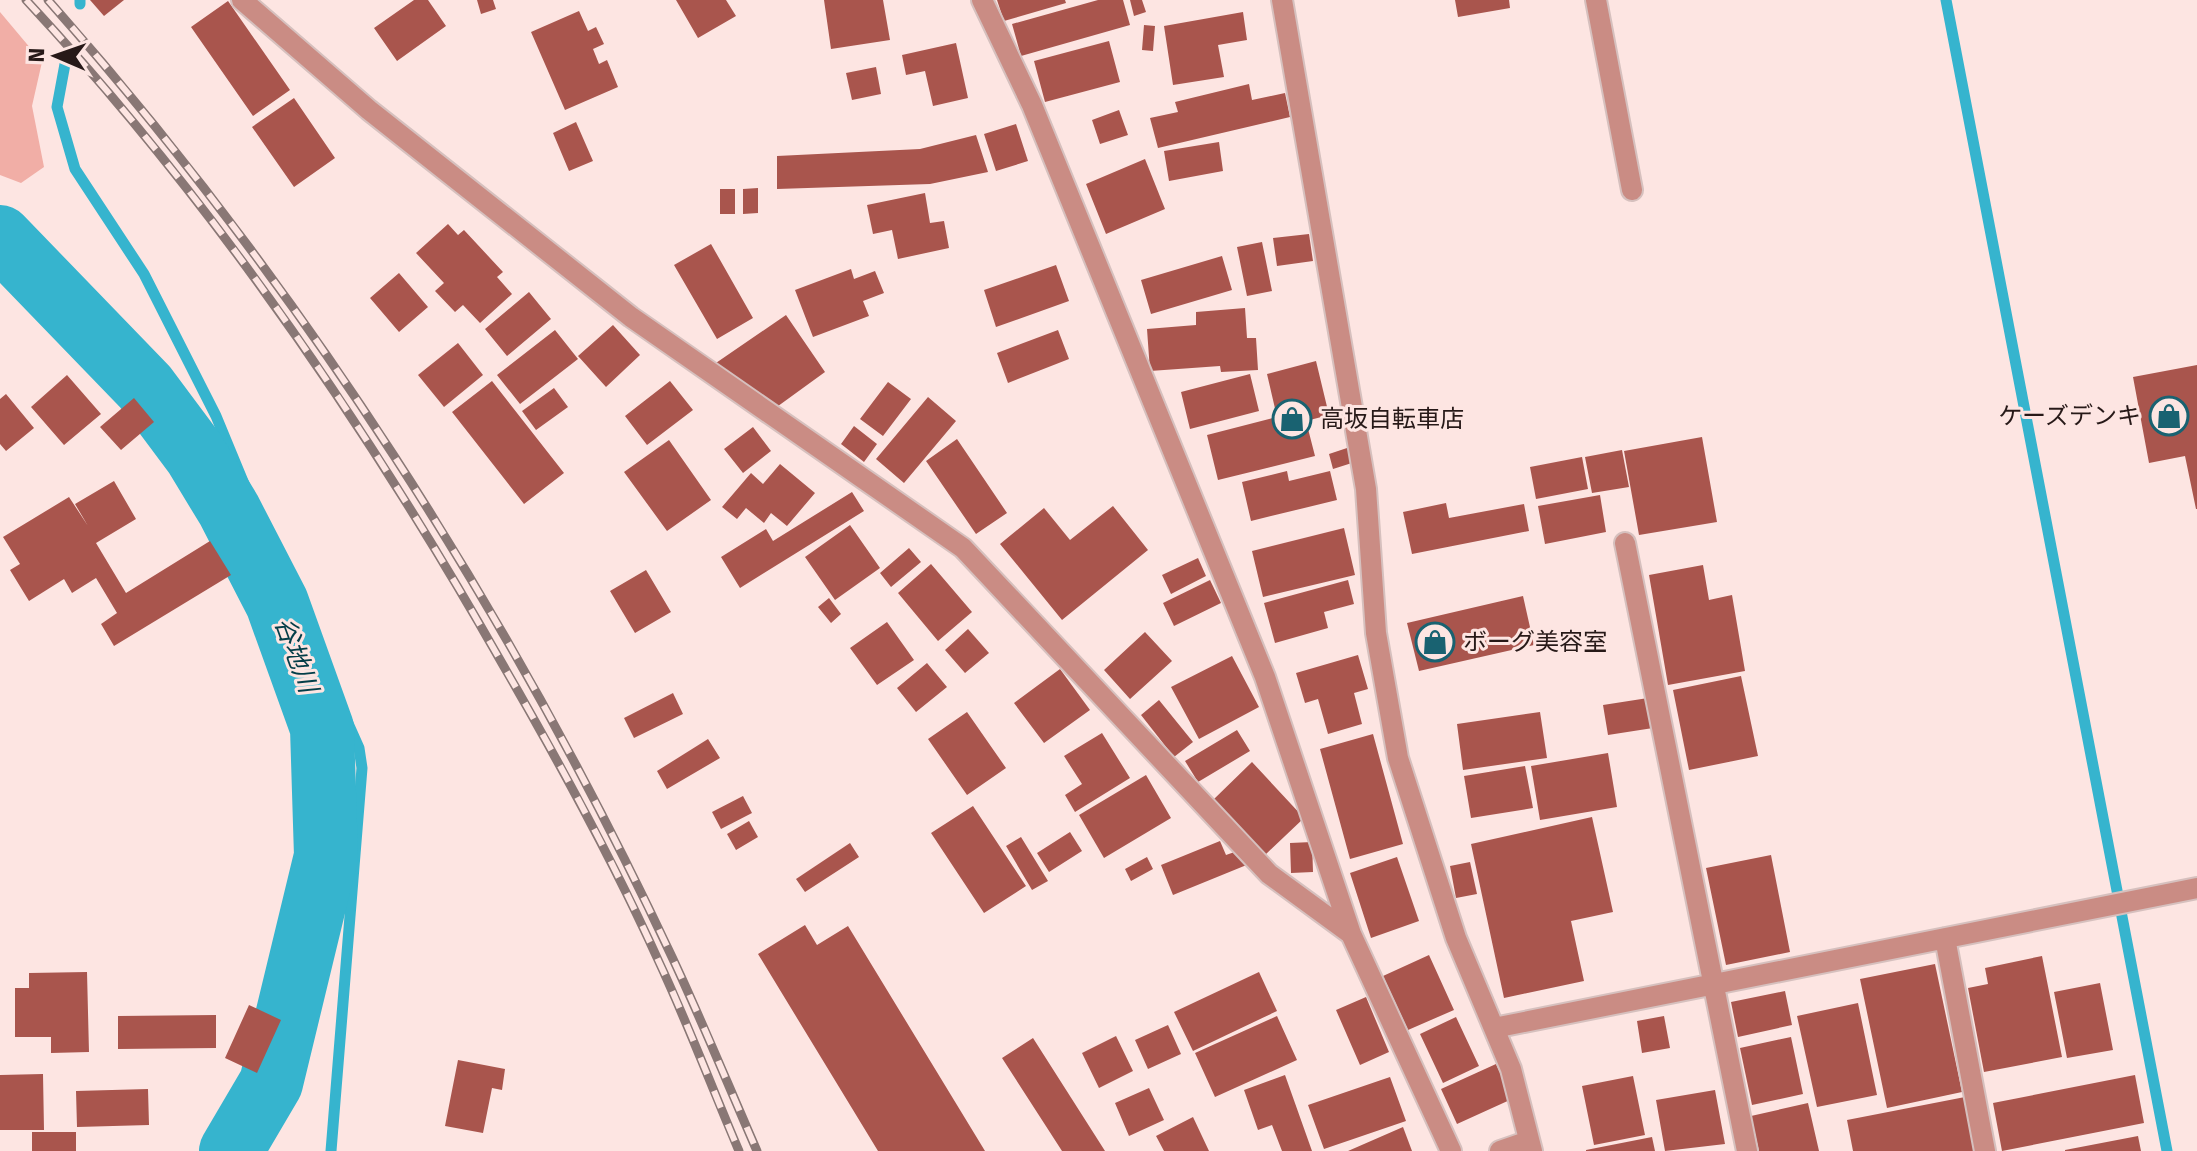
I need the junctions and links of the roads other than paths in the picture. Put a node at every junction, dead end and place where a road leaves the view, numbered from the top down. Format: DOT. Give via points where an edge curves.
graph roads {
  1 [pos="242,0"];
  2 [pos="982,0"];
  3 [pos="1282,0"];
  4 [pos="1596,0"];
  5 [pos="1632,190"];
  6 [pos="1625,543"];
  7 [pos="2197,888"];
  8 [pos="1351,934"];
  9 [pos="1945,938"];
  10 [pos="1711,984"];
  11 [pos="1494,1028"];
  12 [pos="1531,1146"];
  13 [pos="1451,1151"];
  14 [pos="1500,1151"];
  15 [pos="1747,1151"];
  16 [pos="1985,1151"];
  1 -- 8 [label="street" via="369,110 631,317 963,548 1269,874"];
  2 -- 8 [label="street" via="1032,105 1265,677"];
  3 -- 11 [label="street" via="1366,489 1376,633 1398,758 1456,938"];
  4 -- 5 [label="street"];
  6 -- 10 [label="street"];
  7 -- 9 [label="street"];
  8 -- 13 [label="street"];
  9 -- 10 [label="street"];
  9 -- 16 [label="street"];
  10 -- 11 [label="street"];
  10 -- 15 [label="street"];
  11 -- 12 [label="street"];
  12 -- 14 [label="street"];
}
